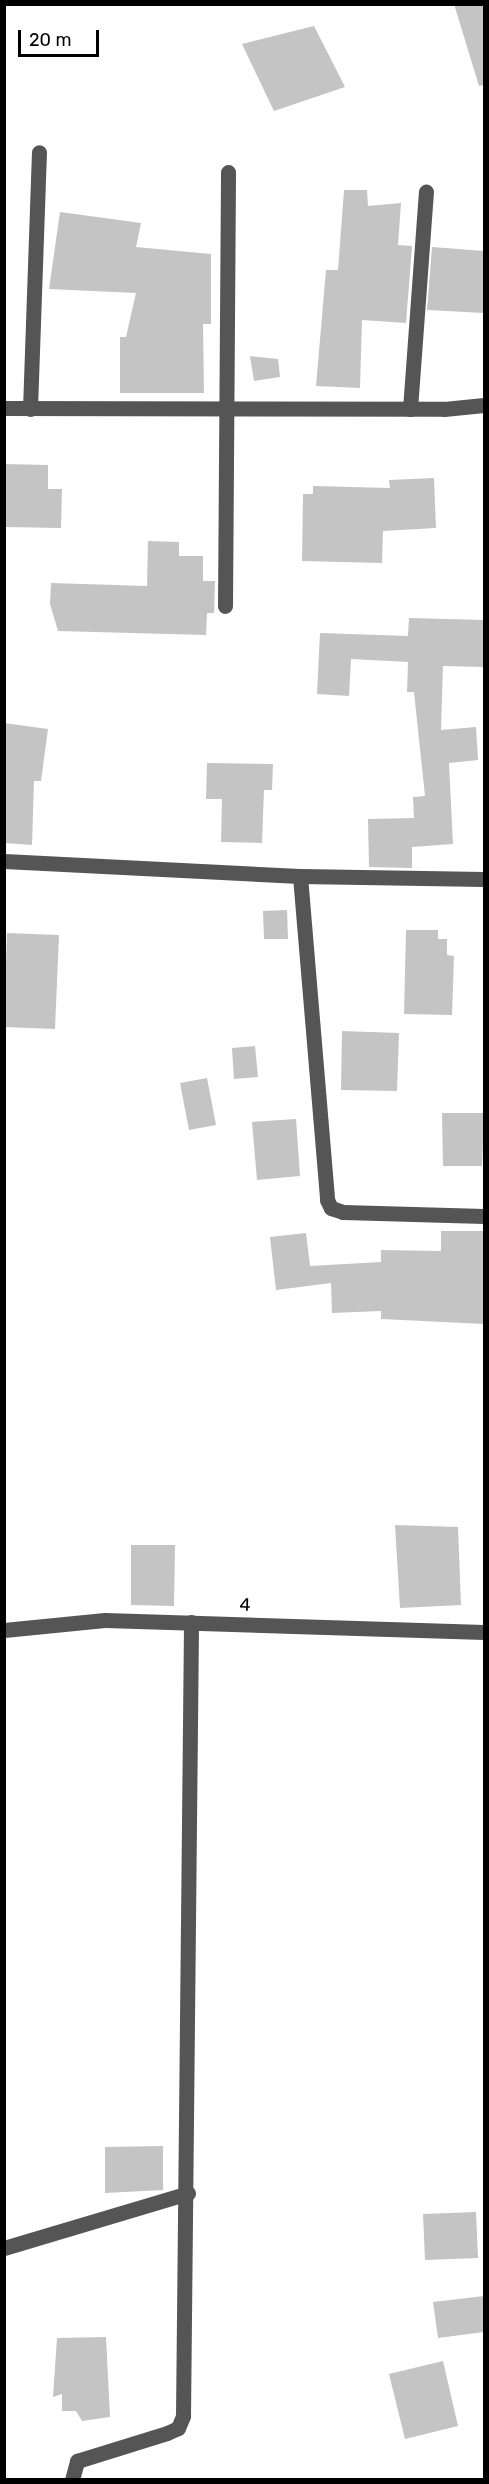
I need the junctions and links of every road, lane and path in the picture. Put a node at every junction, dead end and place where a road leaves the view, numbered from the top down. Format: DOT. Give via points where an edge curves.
graph roads {
  1 [pos="39,152"];
  2 [pos="228,172"];
  3 [pos="426,192"];
  4 [pos="484,405"];
  5 [pos="4,408"];
  6 [pos="226,408"];
  7 [pos="30,409"];
  8 [pos="410,409"];
  9 [pos="225,606"];
  10 [pos="4,861"];
  11 [pos="300,876"];
  12 [pos="484,879"];
  13 [pos="484,1216"];
  14 [pos="191,1622"];
  15 [pos="4,1630"];
  16 [pos="484,1632"];
  17 [pos="188,2193"];
  18 [pos="4,2248"];
  19 [pos="72,2480"];
  1 -- 7 [label="street"];
  2 -- 6 [label="street"];
  3 -- 8 [label="street"];
  4 -- 8 [label="street"];
  5 -- 7 [label="street"];
  6 -- 7 [label="street"];
  6 -- 8 [label="street"];
  6 -- 9 [label="street"];
  10 -- 11 [label="street"];
  11 -- 12 [label="street"];
  11 -- 13 [label="street" via="327,1200 331,1208 343,1212"];
  14 -- 15 [label="street, 4" via="105,1620"];
  14 -- 16 [label="street, 4"];
  14 -- 17 [label="street"];
  17 -- 18 [label="street"];
  17 -- 19 [label="street" via="183,2416 178,2428 167,2433 77,2461"];
}
